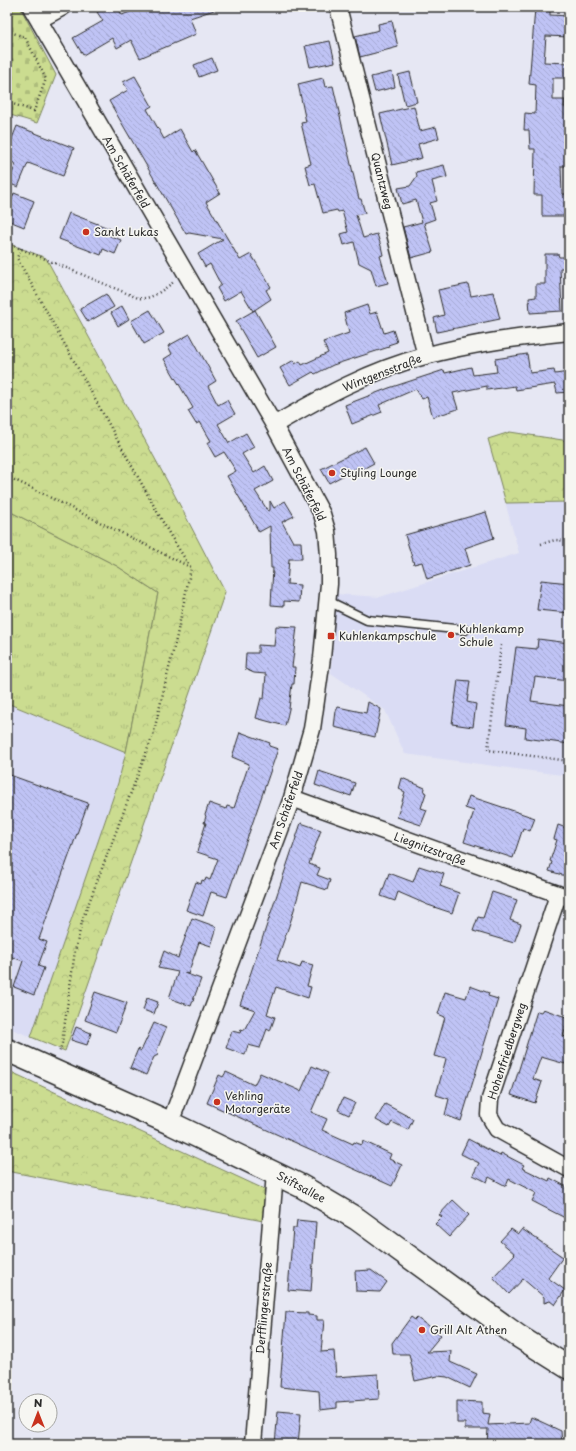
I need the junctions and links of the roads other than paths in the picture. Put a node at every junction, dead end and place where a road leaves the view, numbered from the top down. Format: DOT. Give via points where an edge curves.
graph roads {
  1 [pos="63,7"];
  2 [pos="338,7"];
  3 [pos="35,14"];
  4 [pos="569,332"];
  5 [pos="426,356"];
  6 [pos="274,425"];
  7 [pos="328,601"];
  8 [pos="465,630"];
  9 [pos="292,798"];
  10 [pos="564,897"];
  11 [pos="7,1050"];
  12 [pos="170,1123"];
  13 [pos="569,1169"];
  14 [pos="275,1173"];
  15 [pos="569,1368"];
  16 [pos="253,1444"];
  1 -- 3 [label="street"];
  2 -- 5 [label="street, Quantzweg"];
  3 -- 6 [label="street, Am Schäferfeld"];
  4 -- 5 [label="street, Wintgensstraße" via="515,338"];
  5 -- 6 [label="street, Wintgensstraße" via="376,372 328,394"];
  6 -- 7 [label="street, Am Schäferfeld" via="322,514 327,531 329,555"];
  7 -- 8 [label="lane" via="368,620"];
  7 -- 9 [label="street, Am Schäferfeld" via="315,714"];
  9 -- 10 [label="street, Liegnitzstraße"];
  9 -- 12 [label="street, Am Schäferfeld"];
  10 -- 13 [label="street, Hohenfriedbergweg" via="490,1099 489,1115 498,1129"];
  11 -- 12 [label="main road, Stiftsallee"];
  12 -- 14 [label="main road, Stiftsallee"];
  14 -- 15 [label="main road, Stiftsallee" via="357,1219 505,1327"];
  14 -- 16 [label="street, Derfflingerstraße"];
}
